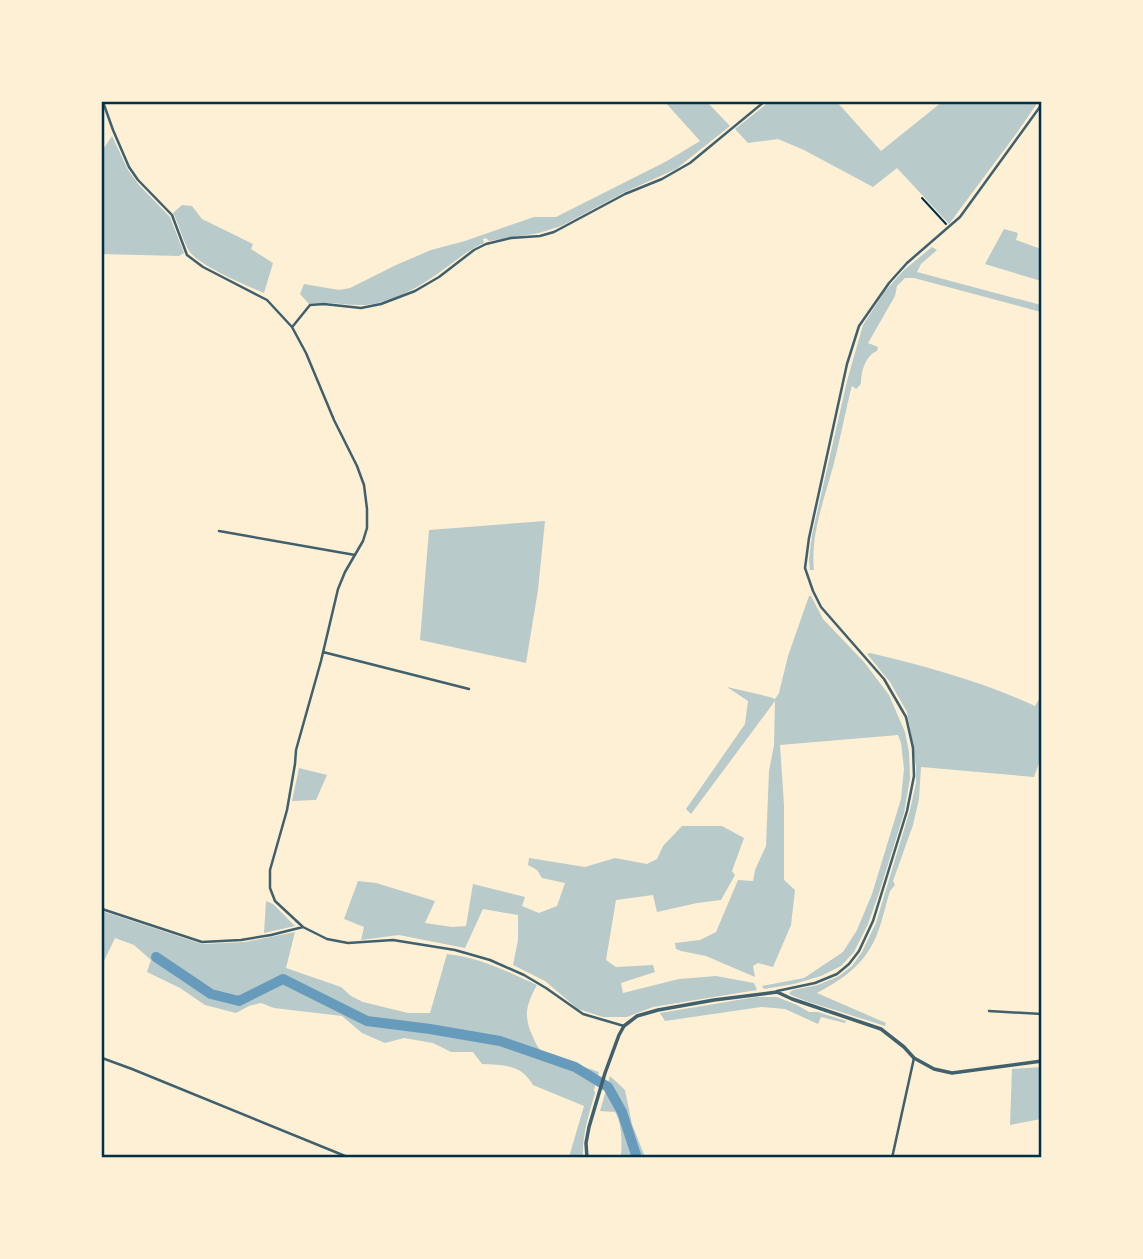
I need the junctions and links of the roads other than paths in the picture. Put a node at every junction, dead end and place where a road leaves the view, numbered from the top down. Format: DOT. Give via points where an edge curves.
graph roads {
  1 [pos="103,102"];
  2 [pos="764,102"];
  3 [pos="1041,104"];
  4 [pos="292,327"];
  5 [pos="219,531"];
  6 [pos="355,555"];
  7 [pos="323,652"];
  8 [pos="469,688"];
  9 [pos="102,909"];
  10 [pos="303,927"];
  11 [pos="777,992"];
  12 [pos="989,1011"];
  13 [pos="1041,1014"];
  14 [pos="624,1026"];
  15 [pos="102,1058"];
  16 [pos="914,1058"];
  17 [pos="1041,1061"];
  18 [pos="350,1157"];
  19 [pos="587,1157"];
  20 [pos="892,1157"];
  1 -- 4 [label="street" via="130,167 172,215 187,255 267,300"];
  2 -- 4 [label="street" via="678,171 554,232 486,244 415,292 381,304 361,308 310,305"];
  3 -- 11 [label="street" via="960,217 895,274 868,310 845,372 805,568 821,607 884,679 906,717 914,776 873,921 859,951 836,974"];
  4 -- 6 [label="street" via="364,485 368,528"];
  5 -- 6 [label="street"];
  6 -- 7 [label="street" via="338,589"];
  7 -- 8 [label="street"];
  7 -- 10 [label="street" via="270,870 275,901"];
  9 -- 10 [label="street" via="202,942 241,940"];
  10 -- 14 [label="street" via="348,943 393,940 491,960 524,975 583,1014"];
  11 -- 14 [label="street" via="658,1010 637,1016"];
  11 -- 16 [label="street" via="874,1026"];
  12 -- 13 [label="street"];
  14 -- 19 [label="street" via="589,1127"];
  15 -- 18 [label="street"];
  16 -- 17 [label="street" via="952,1073"];
  16 -- 20 [label="street"];
}
